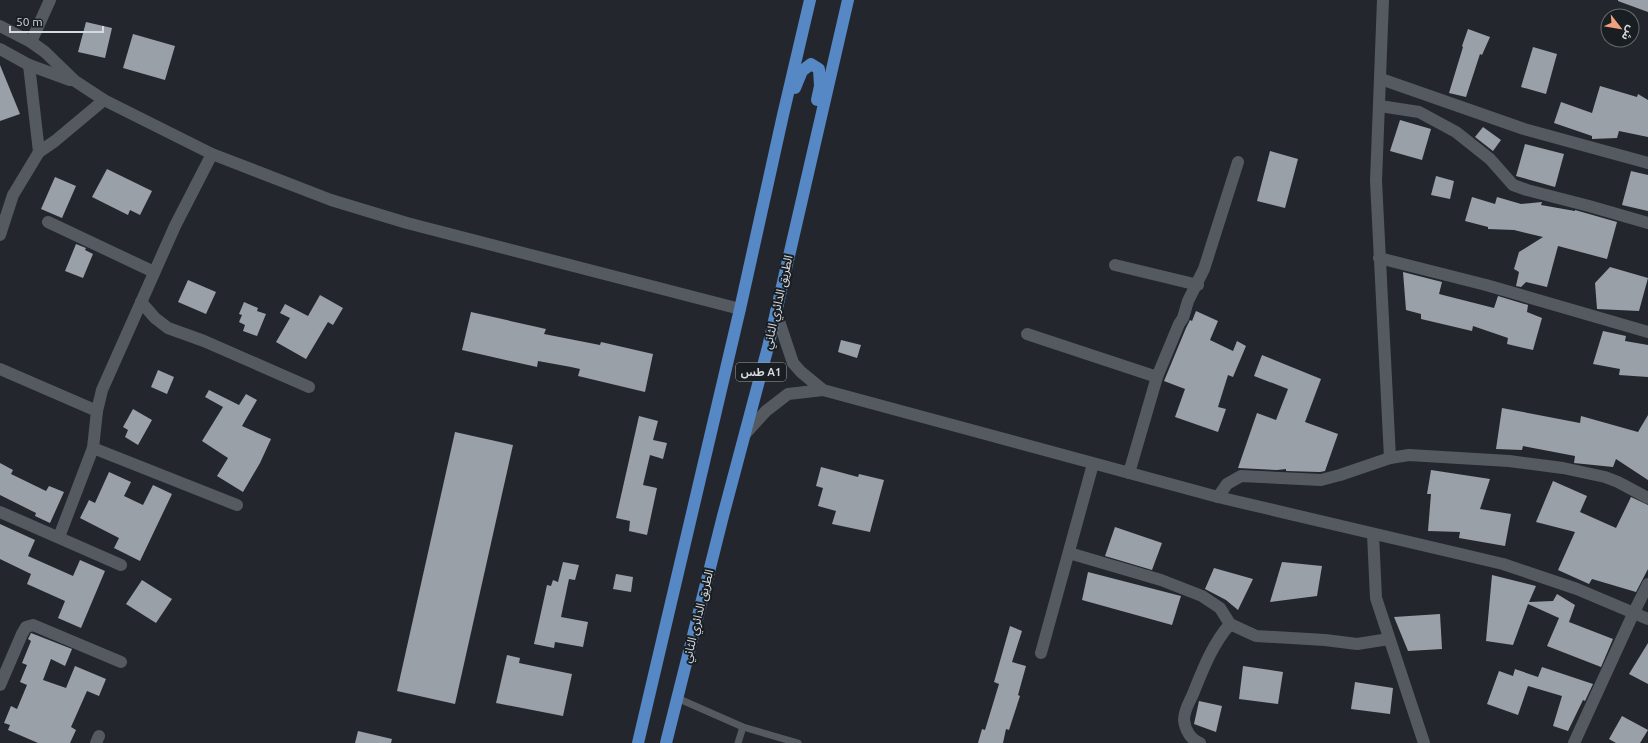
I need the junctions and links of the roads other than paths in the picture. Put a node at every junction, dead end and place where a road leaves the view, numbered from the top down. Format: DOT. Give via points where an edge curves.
graph roads {
  1 [pos="50,0"];
  2 [pos="810,0"];
  3 [pos="848,0"];
  4 [pos="1383,0"];
  5 [pos="0,26"];
  6 [pos="31,42"];
  7 [pos="0,49"];
  8 [pos="29,65"];
  9 [pos="1381,79"];
  10 [pos="75,81"];
  11 [pos="104,100"];
  12 [pos="1380,106"];
  13 [pos="783,115"];
  14 [pos="39,152"];
  15 [pos="212,154"];
  16 [pos="1238,162"];
  17 [pos="1648,163"];
  18 [pos="48,222"];
  19 [pos="1648,223"];
  20 [pos="0,235"];
  21 [pos="1379,258"];
  22 [pos="1115,265"];
  23 [pos="154,272"];
  24 [pos="1198,285"];
  25 [pos="141,302"];
  26 [pos="740,309"];
  27 [pos="776,312"];
  28 [pos="1648,332"];
  29 [pos="1027,334"];
  30 [pos="0,369"];
  31 [pos="1157,377"];
  32 [pos="309,387"];
  33 [pos="822,390"];
  34 [pos="98,411"];
  35 [pos="746,433"];
  36 [pos="93,448"];
  37 [pos="1390,458"];
  38 [pos="1093,464"];
  39 [pos="1129,473"];
  40 [pos="1218,497"];
  41 [pos="1648,498"];
  42 [pos="237,505"];
  43 [pos="0,512"];
  44 [pos="1373,534"];
  45 [pos="60,537"];
  46 [pos="1069,553"];
  47 [pos="121,564"];
  48 [pos="1648,584"];
  49 [pos="1634,612"];
  50 [pos="1648,618"];
  51 [pos="1230,624"];
  52 [pos="1389,639"];
  53 [pos="1041,653"];
  54 [pos="121,662"];
  55 [pos="0,685"];
  56 [pos="678,698"];
  57 [pos="743,727"];
  58 [pos="638,743"];
  59 [pos="666,743"];
  60 [pos="738,743"];
  61 [pos="798,743"];
  62 [pos="1200,743"];
  63 [pos="1424,743"];
  64 [pos="1574,743"];
  1 -- 6 [label="street"];
  2 -- 13 [label="highway, طس A1"];
  3 -- 27 [label="highway, الطريق الدائري الثاني / طس A1"];
  4 -- 9 [label="street"];
  5 -- 6 [label="street"];
  6 -- 10 [label="street"];
  7 -- 8 [label="street"];
  8 -- 10 [label="street"];
  8 -- 14 [label="street"];
  9 -- 12 [label="street"];
  9 -- 17 [label="street" via="1524,129"];
  10 -- 11 [label="street"];
  11 -- 14 [label="street"];
  11 -- 15 [label="street"];
  12 -- 19 [label="street" via="1418,112 1456,132 1490,159 1513,185"];
  12 -- 21 [label="street" via="1376,181"];
  13 -- 26 [label="highway, طس A1"];
  13 -- 27 [label="highway" via="802,71 810,64 819,69 819,93 788,238"];
  14 -- 20 [label="street" via="13,195"];
  15 -- 23 [label="street"];
  15 -- 26 [label="street" via="331,200 407,223"];
  16 -- 24 [label="street" via="1221,221"];
  18 -- 23 [label="street"];
  21 -- 28 [label="street" via="1486,285"];
  21 -- 37 [label="street"];
  22 -- 24 [label="street"];
  23 -- 25 [label="street"];
  24 -- 31 [label="street" via="1188,301"];
  25 -- 32 [label="street" via="168,328"];
  25 -- 34 [label="street" via="102,390"];
  26 -- 58 [label="highway, طس A1"];
  27 -- 33 [label="street" via="793,363"];
  27 -- 35 [label="highway, الطريق الدائري الثاني / طس A1"];
  29 -- 31 [label="street"];
  30 -- 34 [label="street"];
  31 -- 39 [label="street"];
  33 -- 35 [label="street" via="788,394 766,411"];
  33 -- 38 [label="street"];
  34 -- 36 [label="street"];
  35 -- 56 [label="highway, الطريق الدائري الثاني / طس A1"];
  36 -- 42 [label="street"];
  36 -- 45 [label="street"];
  37 -- 40 [label="street" via="1321,480 1241,476 1227,484"];
  37 -- 41 [label="street" via="1408,455 1509,461 1563,468 1592,473 1618,482"];
  38 -- 39 [label="street"];
  38 -- 46 [label="street"];
  39 -- 40 [label="street"];
  40 -- 44 [label="street"];
  43 -- 45 [label="street"];
  44 -- 49 [label="street" via="1502,564 1577,589"];
  44 -- 52 [label="street" via="1376,598"];
  45 -- 47 [label="street"];
  46 -- 51 [label="street" via="1161,580 1202,596 1220,608"];
  46 -- 53 [label="street"];
  48 -- 49 [label="street"];
  49 -- 50 [label="street"];
  49 -- 64 [label="street"];
  51 -- 52 [label="street" via="1256,636 1357,644"];
  51 -- 62 [label="street" via="1219,636 1206,660 1186,708 1186,730 1193,740"];
  52 -- 63 [label="street"];
  54 -- 55 [label="street" via="33,626 26,627"];
  56 -- 57 [label="lane"];
  56 -- 59 [label="highway, الطريق الدائري الثاني / طس A1"];
  57 -- 60 [label="lane"];
  57 -- 61 [label="lane"];
}
